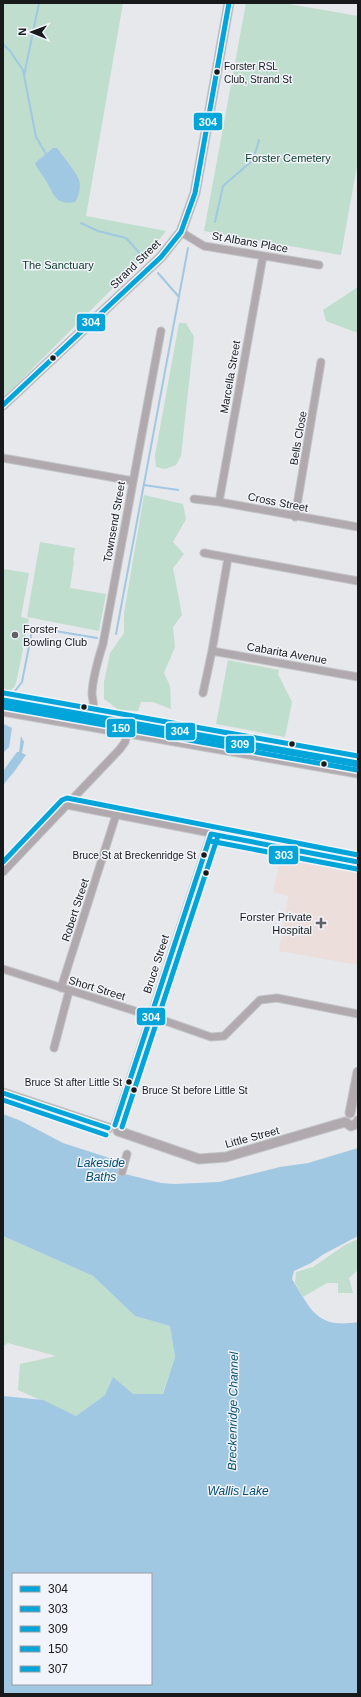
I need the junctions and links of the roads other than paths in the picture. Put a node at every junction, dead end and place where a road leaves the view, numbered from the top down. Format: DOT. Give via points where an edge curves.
graph roads {
  1 [pos="229,3"];
  2 [pos="181,232"];
  3 [pos="263,256"];
  4 [pos="319,265"];
  5 [pos="161,331"];
  6 [pos="321,362"];
  7 [pos="3,405"];
  8 [pos="3,458"];
  9 [pos="132,482"];
  10 [pos="194,499"];
  11 [pos="219,502"];
  12 [pos="295,517"];
  13 [pos="358,527"];
  14 [pos="204,553"];
  15 [pos="228,558"];
  16 [pos="358,581"];
  17 [pos="212,651"];
  18 [pos="358,677"];
  19 [pos="203,693"];
  20 [pos="3,700"];
  21 [pos="3,710"];
  22 [pos="93,716"];
  23 [pos="129,727"];
  24 [pos="358,763"];
  25 [pos="358,772"];
  26 [pos="67,805"];
  27 [pos="116,815"];
  28 [pos="211,834"];
  29 [pos="358,862"];
  30 [pos="3,872"];
  31 [pos="3,969"];
  32 [pos="65,989"];
  33 [pos="358,1014"];
  34 [pos="151,1016"];
  35 [pos="54,1048"];
  36 [pos="358,1072"];
  37 [pos="3,1093"];
  38 [pos="355,1117"];
  39 [pos="114,1128"];
  40 [pos="127,1154"];
  41 [pos="122,1172"];
  1 -- 2 [label="street, Strand Street" via="195,193"];
  2 -- 3 [label="street, St Albans Place" via="204,246"];
  2 -- 7 [label="street, Strand Street" via="161,257"];
  3 -- 4 [label="street, St Albans Place"];
  3 -- 11 [label="street, Marcella Street"];
  5 -- 9 [label="street, Townsend Street"];
  6 -- 12 [label="street, Bells Close"];
  8 -- 9 [label="street"];
  9 -- 22 [label="street, Townsend Street" via="92,693 95,704"];
  10 -- 11 [label="street, Cross Street"];
  11 -- 12 [label="street, Cross Street"];
  12 -- 13 [label="street, Cross Street"];
  14 -- 15 [label="street"];
  15 -- 16 [label="street"];
  15 -- 17 [label="street"];
  17 -- 18 [label="street, Cabarita Avenue"];
  17 -- 19 [label="street"];
  20 -- 22 [label="main road"];
  21 -- 23 [label="main road"];
  22 -- 23 [label="main road"];
  23 -- 24 [label="main road"];
  23 -- 25 [label="main road"];
  23 -- 26 [label="street" via="123,746"];
  26 -- 27 [label="street"];
  26 -- 30 [label="street"];
  27 -- 28 [label="street"];
  27 -- 32 [label="street, Robert Street"];
  28 -- 29 [label="street"];
  28 -- 34 [label="street, Bruce Street"];
  31 -- 32 [label="street, Short Street"];
  32 -- 34 [label="street, Short Street"];
  32 -- 35 [label="street, Robert Street"];
  33 -- 34 [label="street, Short Street" via="277,998 260,1000 224,1036 211,1037"];
  34 -- 39 [label="street, Bruce Street"];
  36 -- 38 [label="street"];
  37 -- 39 [label="street, Little Street"];
  38 -- 39 [label="street, Little Street" via="356,1124 351,1126 345,1122 226,1157 199,1158"];
  40 -- 41 [label="street"];
}
